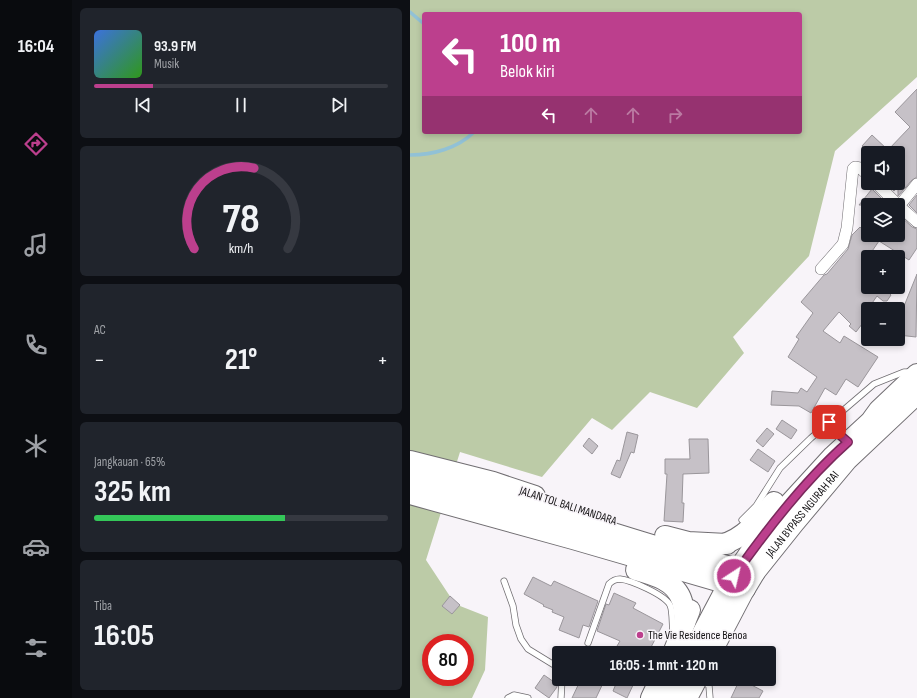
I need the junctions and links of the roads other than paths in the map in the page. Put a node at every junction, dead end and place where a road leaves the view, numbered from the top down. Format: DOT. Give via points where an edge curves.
graph roads {
  1 [pos="861,169"];
  2 [pos="917,184"];
  3 [pos="883,190"];
  4 [pos="891,198"];
  5 [pos="904,198"];
  6 [pos="905,211"];
  7 [pos="917,222"];
  8 [pos="821,269"];
  9 [pos="917,373"];
  10 [pos="917,394"];
  11 [pos="839,433"];
  12 [pos="410,462"];
  13 [pos="410,476"];
  14 [pos="410,494"];
  15 [pos="474,501"];
  16 [pos="410,507"];
  17 [pos="742,520"];
  18 [pos="575,530"];
  19 [pos="726,544"];
  20 [pos="667,558"];
  21 [pos="742,578"];
  22 [pos="504,581"];
  23 [pos="685,623"];
  24 [pos="588,643"];
  25 [pos="679,646"];
  26 [pos="681,646"];
  27 [pos="684,646"];
  28 [pos="714,646"];
  29 [pos="552,663"];
  30 [pos="562,686"];
  31 [pos="674,686"];
  32 [pos="709,686"];
  33 [pos="664,689"];
  34 [pos="508,698"];
  35 [pos="528,698"];
  36 [pos="561,698"];
  37 [pos="710,698"];
  1 -- 8 [label="street" via="853,169 843,244"];
  2 -- 5 [label="street"];
  3 -- 4 [label="street"];
  6 -- 7 [label="street"];
  9 -- 11 [label="highway, JALAN TOL BALI MANDARA" via="880,410"];
  9 -- 11 [label="lane" via="904,372 874,384"];
  10 -- 21 [label="highway, JALAN BYPASS NGURAH RAI" via="847,460 795,522"];
  11 -- 17 [label="lane" via="811,438 780,468 756,506"];
  11 -- 19 [label="highway, JALAN TOL BALI MANDARA" via="747,532"];
  11 -- 21 [label="highway, JALAN BYPASS NGURAH RAI" via="833,456 780,514"];
  12 -- 15 [label="highway, JALAN TOL BALI MANDARA"];
  13 -- 15 [label="highway, JALAN TOL BALI MANDARA"];
  14 -- 15 [label="highway, JALAN TOL BALI MANDARA"];
  15 -- 16 [label="highway, JALAN TOL BALI MANDARA"];
  15 -- 18 [label="highway, JALAN TOL BALI MANDARA"];
  15 -- 18 [label="highway"];
  15 -- 19 [label="highway, JALAN TOL BALI MANDARA" via="575,509 688,542"];
  15 -- 23 [label="highway, JALAN TOL BALI MANDARA" via="660,578 672,586 680,597"];
  18 -- 20 [label="highway, JALAN TOL BALI MANDARA"];
  19 -- 20 [label="highway, JALAN TOL BALI MANDARA"];
  20 -- 21 [label="highway, JALAN TOL BALI MANDARA"];
  20 -- 23 [label="highway, JALAN TOL BALI MANDARA" via="692,598"];
  21 -- 27 [label="highway, JALAN BYPASS NGURAH RAI"];
  21 -- 28 [label="highway, JALAN BYPASS NGURAH RAI"];
  22 -- 29 [label="lane" via="522,639 528,648"];
  23 -- 26 [label="highway, JALAN TOL BALI MANDARA"];
  24 -- 25 [label="lane" via="609,584 621,579 665,598 671,606"];
  30 -- 36 [label="lane"];
  31 -- 33 [label="highway"];
  32 -- 37 [label="lane"];
  34 -- 35 [label="lane" via="514,695"];
}
